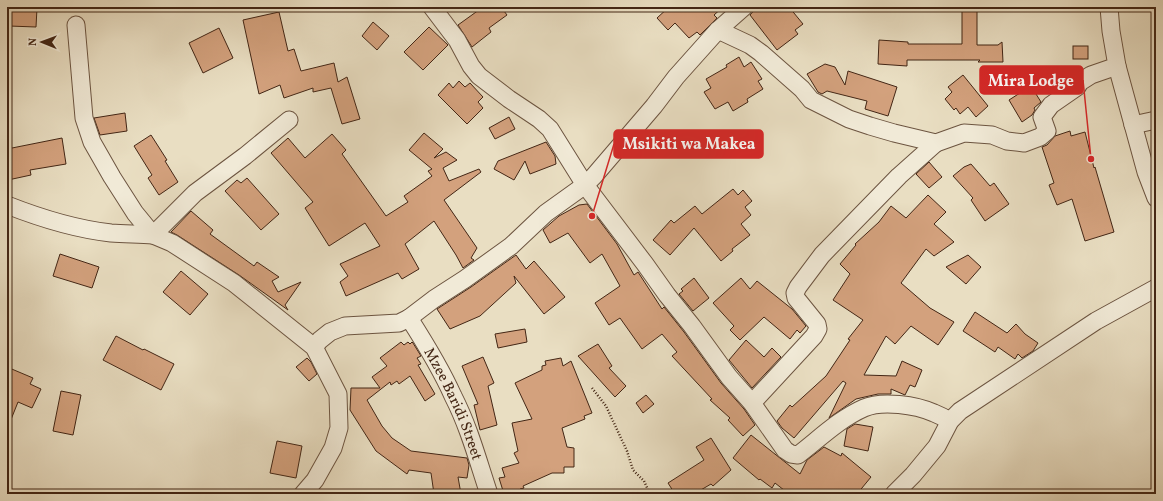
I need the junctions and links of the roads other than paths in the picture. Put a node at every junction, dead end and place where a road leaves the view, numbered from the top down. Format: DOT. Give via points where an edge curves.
graph roads {
  1 [pos="432,7"];
  2 [pos="744,7"];
  3 [pos="1109,7"];
  4 [pos="76,25"];
  5 [pos="718,30"];
  6 [pos="1117,66"];
  7 [pos="290,120"];
  8 [pos="1156,120"];
  9 [pos="1133,125"];
  10 [pos="936,143"];
  11 [pos="585,185"];
  12 [pos="1156,198"];
  13 [pos="7,205"];
  14 [pos="154,235"];
  15 [pos="1156,288"];
  16 [pos="409,318"];
  17 [pos="314,347"];
  18 [pos="752,403"];
  19 [pos="950,421"];
  20 [pos="303,494"];
  21 [pos="489,494"];
  22 [pos="894,494"];
  1 -- 11 [label="street" via="480,76 550,129"];
  2 -- 5 [label="street"];
  3 -- 6 [label="street"];
  4 -- 14 [label="street" via="84,118 92,142 135,213"];
  5 -- 10 [label="street" via="762,53 811,100 826,108 870,126"];
  5 -- 11 [label="street"];
  6 -- 9 [label="street"];
  6 -- 10 [label="street" via="1091,74 1068,94 1051,104 1042,117 1047,131 1040,137 1024,143 1007,141 992,135 964,133"];
  7 -- 14 [label="street" via="195,193"];
  8 -- 9 [label="street"];
  9 -- 12 [label="street"];
  10 -- 18 [label="street" via="899,176 822,255 798,287 796,298 817,324 818,329"];
  11 -- 16 [label="street" via="546,213 512,246"];
  11 -- 18 [label="street" via="729,377"];
  13 -- 14 [label="street" via="33,215 89,229 110,233"];
  14 -- 17 [label="street" via="172,243 234,283"];
  15 -- 19 [label="street" via="1096,321 960,411"];
  16 -- 17 [label="street" via="399,323 345,326 330,332"];
  16 -- 21 [label="street, Mzee Baridi Street" via="453,395"];
  17 -- 20 [label="street" via="338,394 339,428 326,461"];
  18 -- 19 [label="street" via="785,450 794,455 798,455 825,433 865,407 907,405 933,412"];
  19 -- 22 [label="street" via="937,446"];
}
